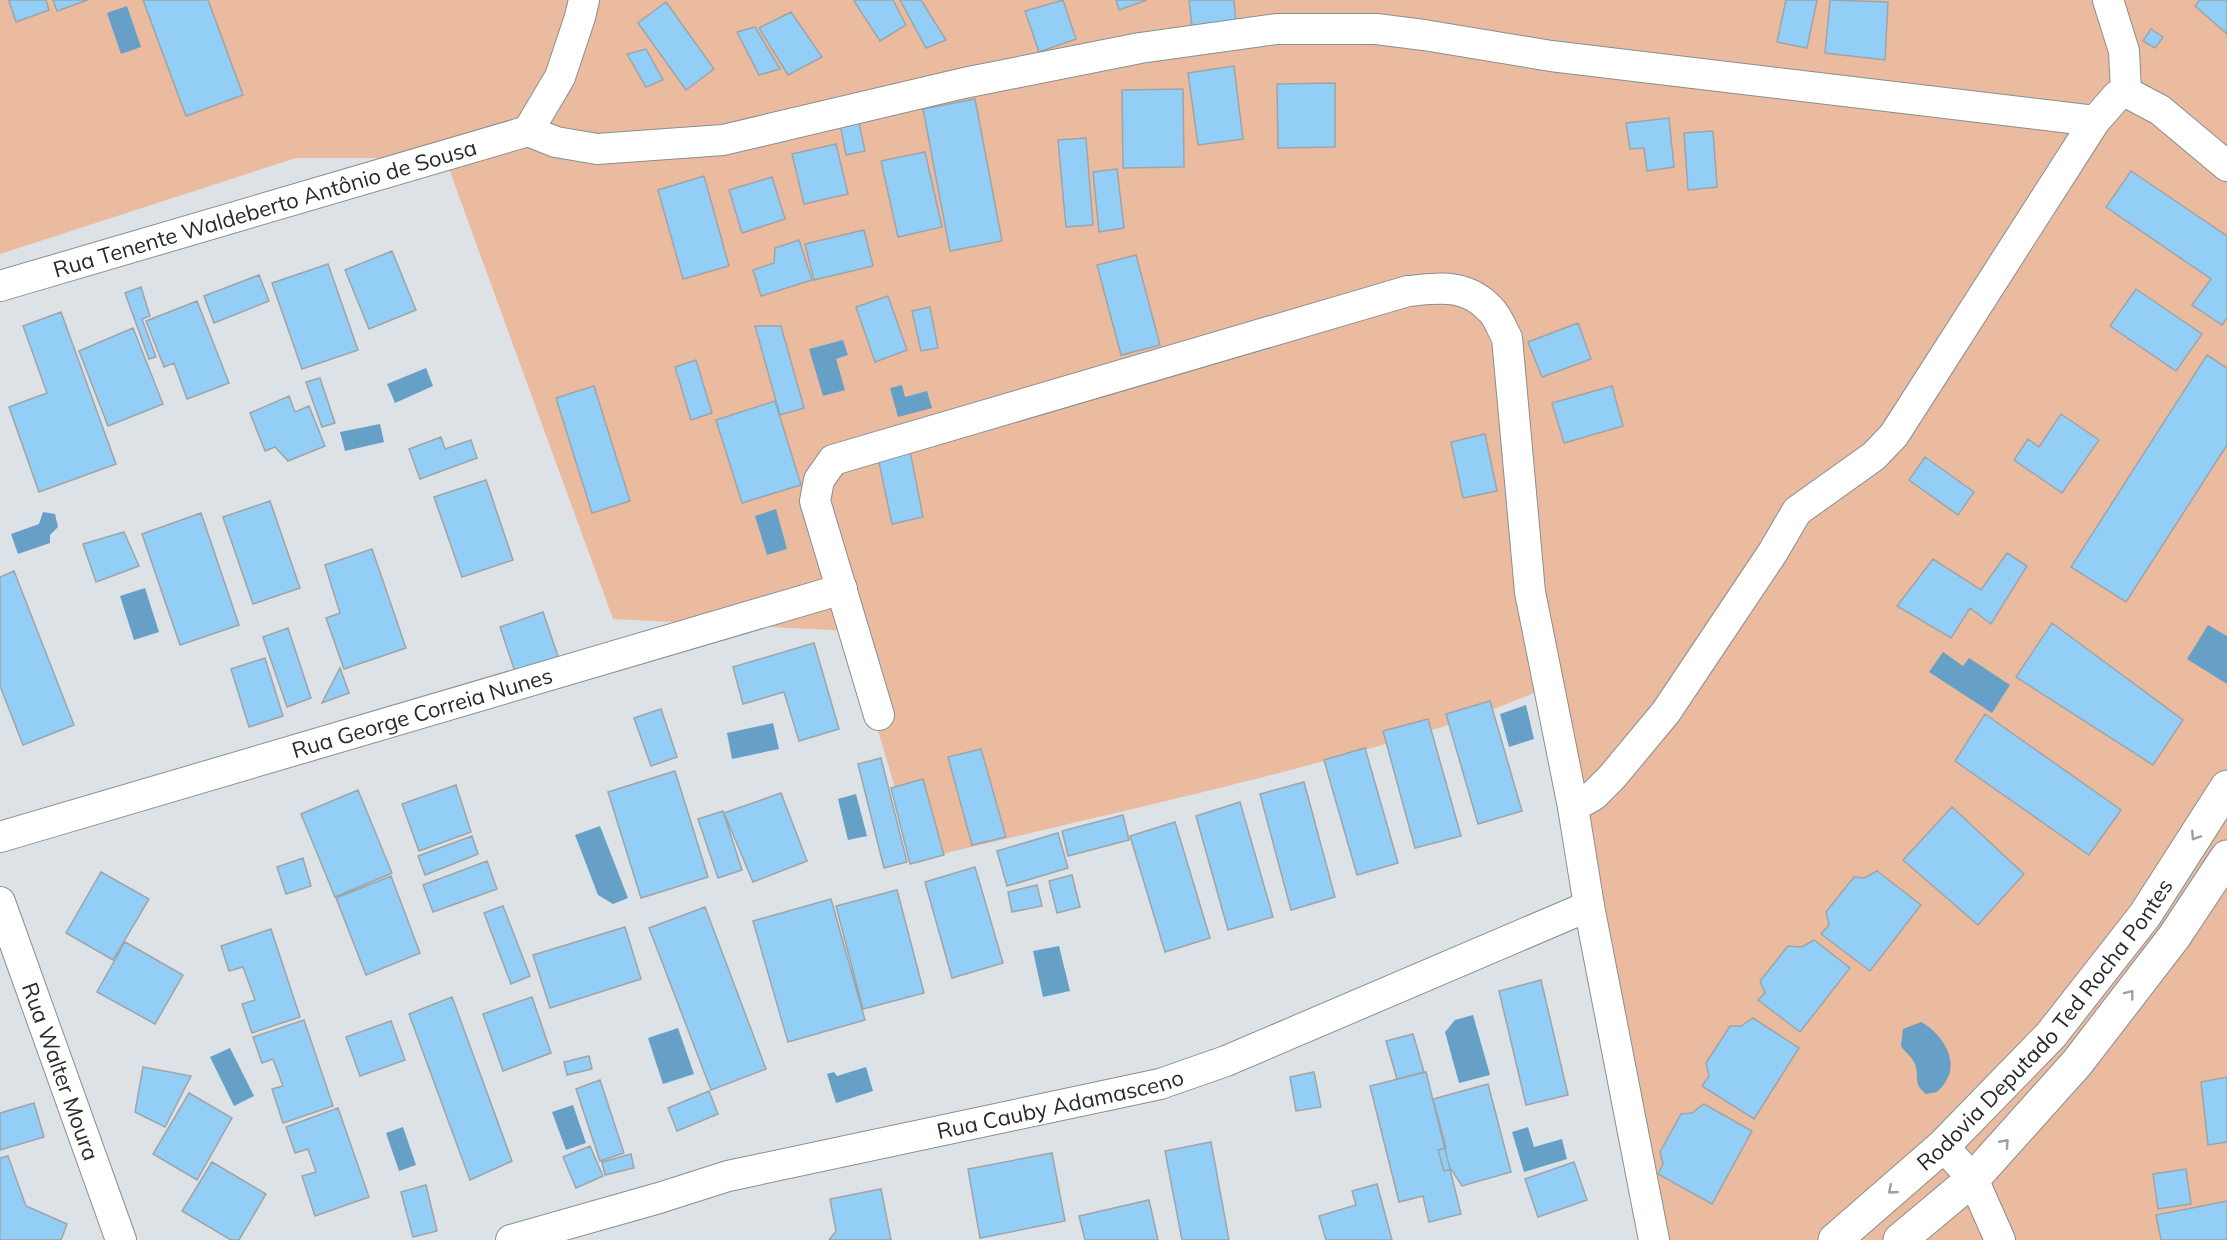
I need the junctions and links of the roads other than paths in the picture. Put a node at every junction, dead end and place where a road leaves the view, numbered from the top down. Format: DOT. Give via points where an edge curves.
graph roads {
  1 [pos="584,0"];
  2 [pos="2108,0"];
  3 [pos="2126,92"];
  4 [pos="2095,121"];
  5 [pos="528,131"];
  6 [pos="2227,166"];
  7 [pos="0,286"];
  8 [pos="842,589"];
  9 [pos="879,715"];
  10 [pos="2227,787"];
  11 [pos="1572,807"];
  12 [pos="0,837"];
  13 [pos="2227,857"];
  14 [pos="0,902"];
  15 [pos="1589,906"];
  16 [pos="1943,1146"];
  17 [pos="1972,1179"];
  18 [pos="121,1240"];
  19 [pos="511,1240"];
  20 [pos="1654,1240"];
  21 [pos="1835,1240"];
  22 [pos="1900,1240"];
  23 [pos="2000,1240"];
  1 -- 5 [label="street" via="560,77"];
  2 -- 3 [label="street" via="2124,51"];
  3 -- 4 [label="street" via="2117,96"];
  3 -- 6 [label="street" via="2160,110"];
  4 -- 5 [label="street" via="1551,56 1412,33 1277,29 1117,52 964,83 723,140 597,150 556,142"];
  4 -- 11 [label="street" via="1894,435 1874,456 1797,511 1666,712 1612,777 1594,795"];
  5 -- 7 [label="street, Rua Tenente Waldeberto Antônio de Sousa"];
  8 -- 9 [label="street"];
  8 -- 11 [label="street" via="815,501 819,480 833,460 1408,291 1446,288 1470,293 1492,311 1507,338 1530,592"];
  8 -- 12 [label="street, Rua George Correia Nunes"];
  10 -- 16 [label="main road, Rodovia Deputado Ted Rocha Pontes, one-way" via="2145,915 2051,1035"];
  11 -- 15 [label="street"];
  17 -- 13 [label="main road, Rodovia Deputado Ted Rocha Pontes, one-way" via="2077,1063 2174,937"];
  14 -- 18 [label="street, Rua Walter Moura"];
  15 -- 19 [label="street, Rua Cauby Adamasceno" via="1226,1061 1160,1084 728,1176"];
  15 -- 20 [label="street"];
  16 -- 17 [label="street"];
  16 -- 21 [label="main road, Rodovia Deputado Ted Rocha Pontes, one-way"];
  17 -- 22 [label="main road, Rodovia Deputado Ted Rocha Pontes"];
  17 -- 23 [label="street"];
}
